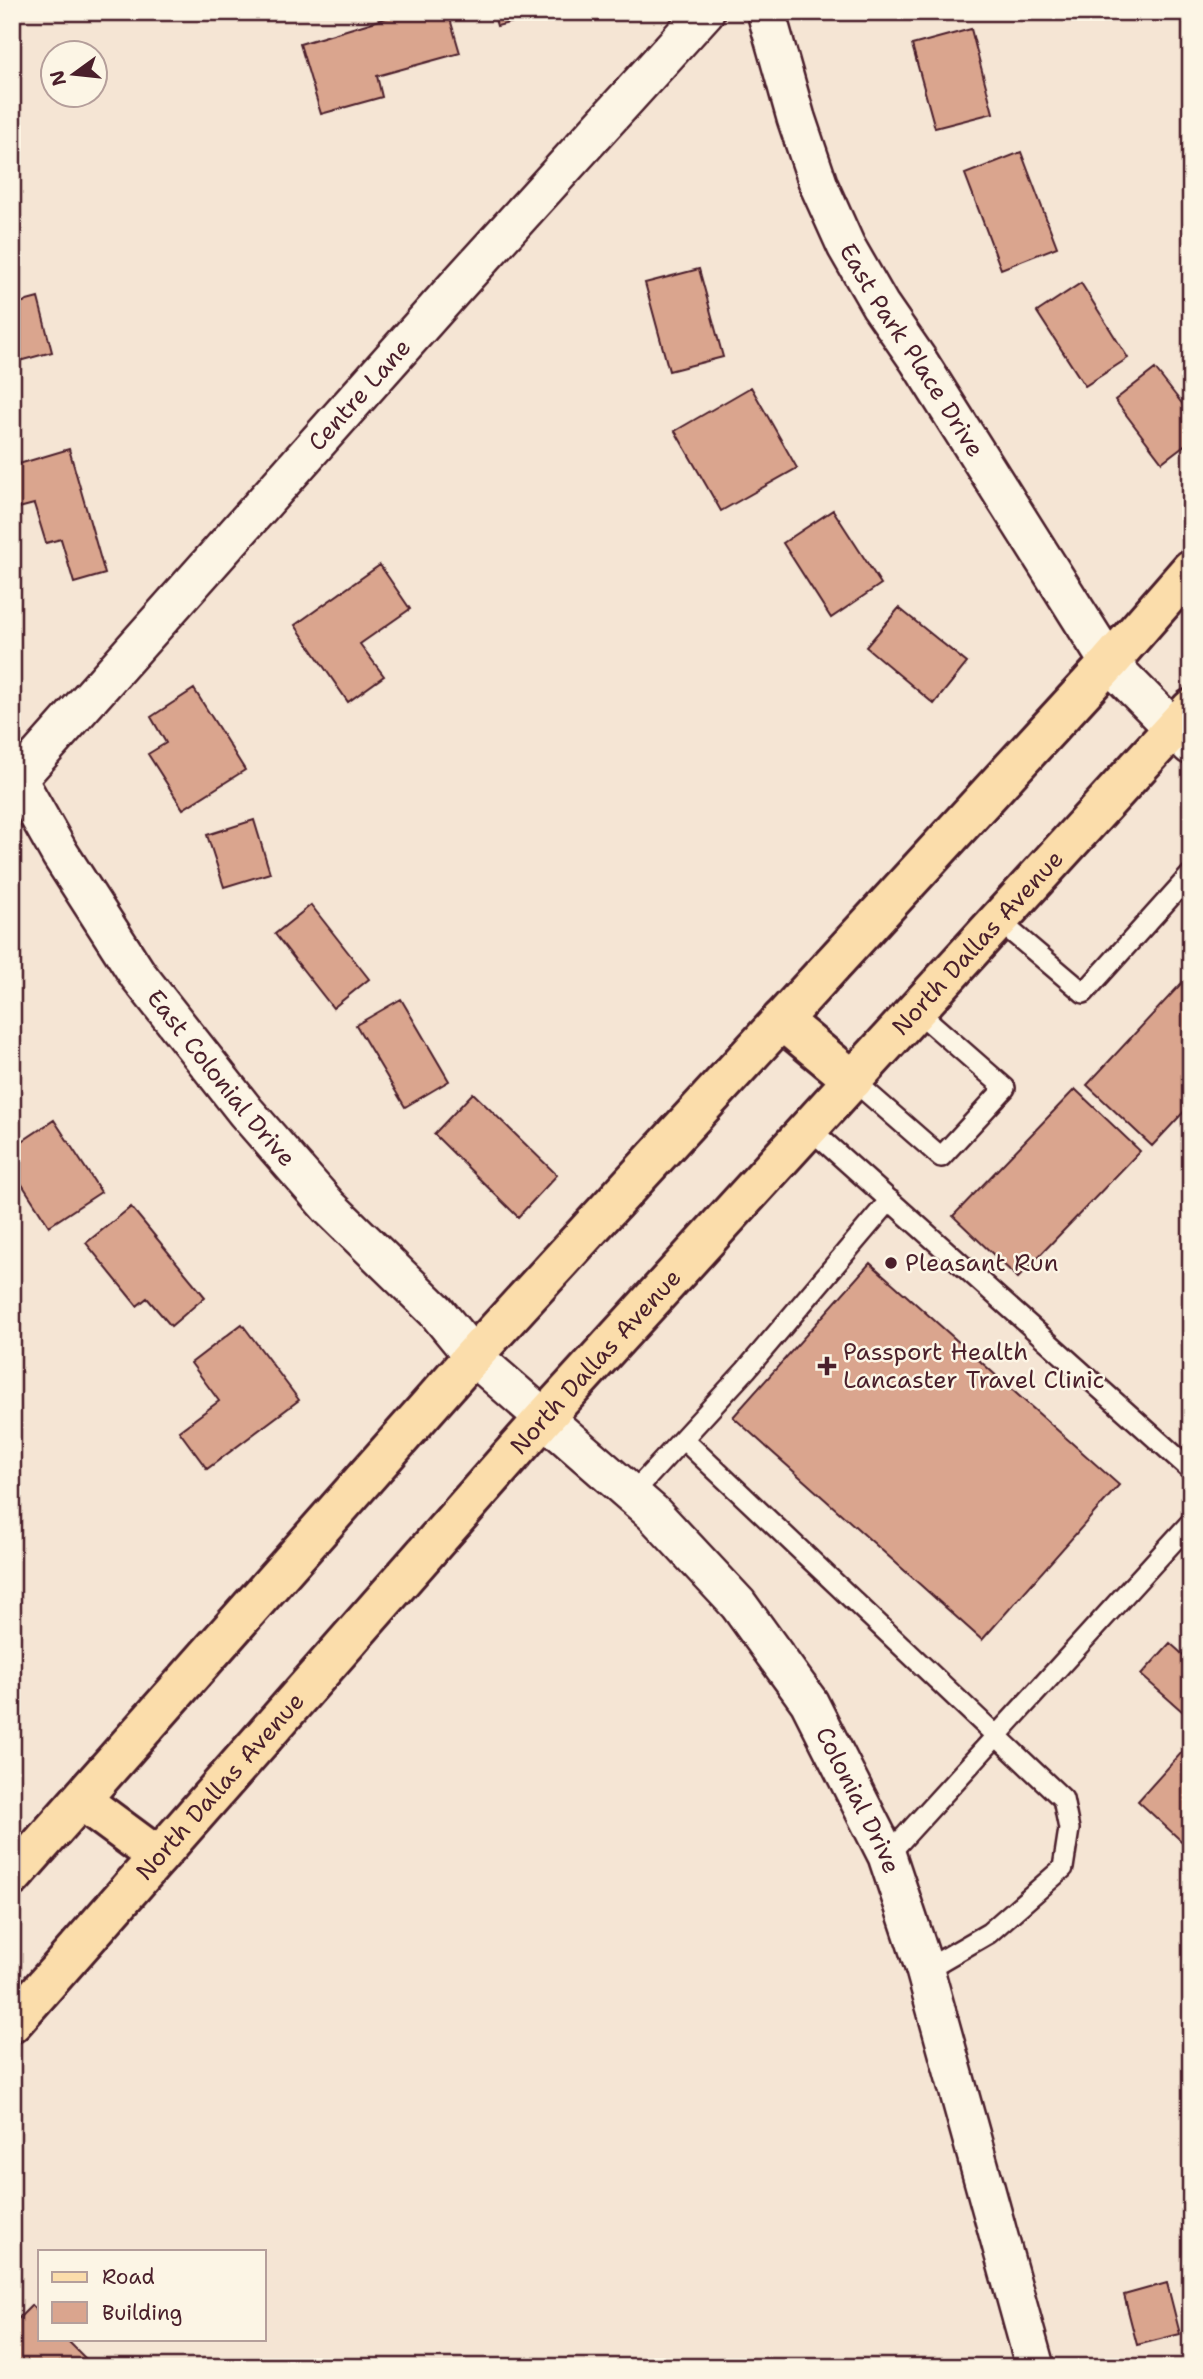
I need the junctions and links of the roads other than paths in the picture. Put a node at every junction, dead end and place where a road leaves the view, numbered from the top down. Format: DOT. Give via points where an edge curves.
graph roads {
  1 [pos="705,12"];
  2 [pos="766,12"];
  3 [pos="1191,569"];
  4 [pos="1109,663"];
  5 [pos="1185,727"];
  6 [pos="15,774"];
  7 [pos="1191,874"];
  8 [pos="998,920"];
  9 [pos="916,1010"];
  10 [pos="781,1020"];
  11 [pos="853,1080"];
  12 [pos="809,1128"];
  13 [pos="890,1200"];
  14 [pos="474,1356"];
  15 [pos="544,1418"];
  16 [pos="683,1438"];
  17 [pos="1191,1470"];
  18 [pos="632,1494"];
  19 [pos="1191,1522"];
  20 [pos="996,1736"];
  21 [pos="81,1800"];
  22 [pos="887,1856"];
  23 [pos="158,1857"];
  24 [pos="12,1877"];
  25 [pos="925,1970"];
  26 [pos="12,2023"];
  27 [pos="1035,2367"];
  1 -- 6 [label="street, Centre Lane"];
  2 -- 4 [label="street, East Park Place Drive" via="811,163 846,246"];
  3 -- 4 [label="main road"];
  4 -- 5 [label="street, East Park Place Drive"];
  4 -- 10 [label="main road"];
  5 -- 8 [label="main road, North Dallas Avenue"];
  6 -- 14 [label="street, East Colonial Drive" via="138,975 329,1207 436,1311"];
  7 -- 8 [label="lane" via="1084,993"];
  8 -- 9 [label="main road, North Dallas Avenue"];
  9 -- 11 [label="main road, North Dallas Avenue"];
  9 -- 11 [label="lane" via="1005,1088 941,1157"];
  10 -- 11 [label="main road"];
  10 -- 14 [label="main road"];
  11 -- 12 [label="main road, North Dallas Avenue"];
  12 -- 13 [label="lane"];
  12 -- 15 [label="main road, North Dallas Avenue"];
  13 -- 16 [label="lane"];
  13 -- 17 [label="lane"];
  14 -- 15 [label="street, Colonial Drive"];
  14 -- 21 [label="main road"];
  15 -- 18 [label="street, Colonial Drive"];
  15 -- 23 [label="main road, North Dallas Avenue"];
  16 -- 18 [label="lane"];
  16 -- 20 [label="lane"];
  18 -- 22 [label="street, Colonial Drive" via="738,1604 808,1702"];
  19 -- 20 [label="lane"];
  20 -- 22 [label="lane"];
  20 -- 25 [label="lane" via="1063,1799 1069,1829 1063,1868 989,1933"];
  21 -- 23 [label="main road"];
  21 -- 24 [label="main road"];
  22 -- 25 [label="street, Colonial Drive"];
  23 -- 26 [label="main road, North Dallas Avenue"];
  25 -- 27 [label="street, Colonial Drive"];
}
